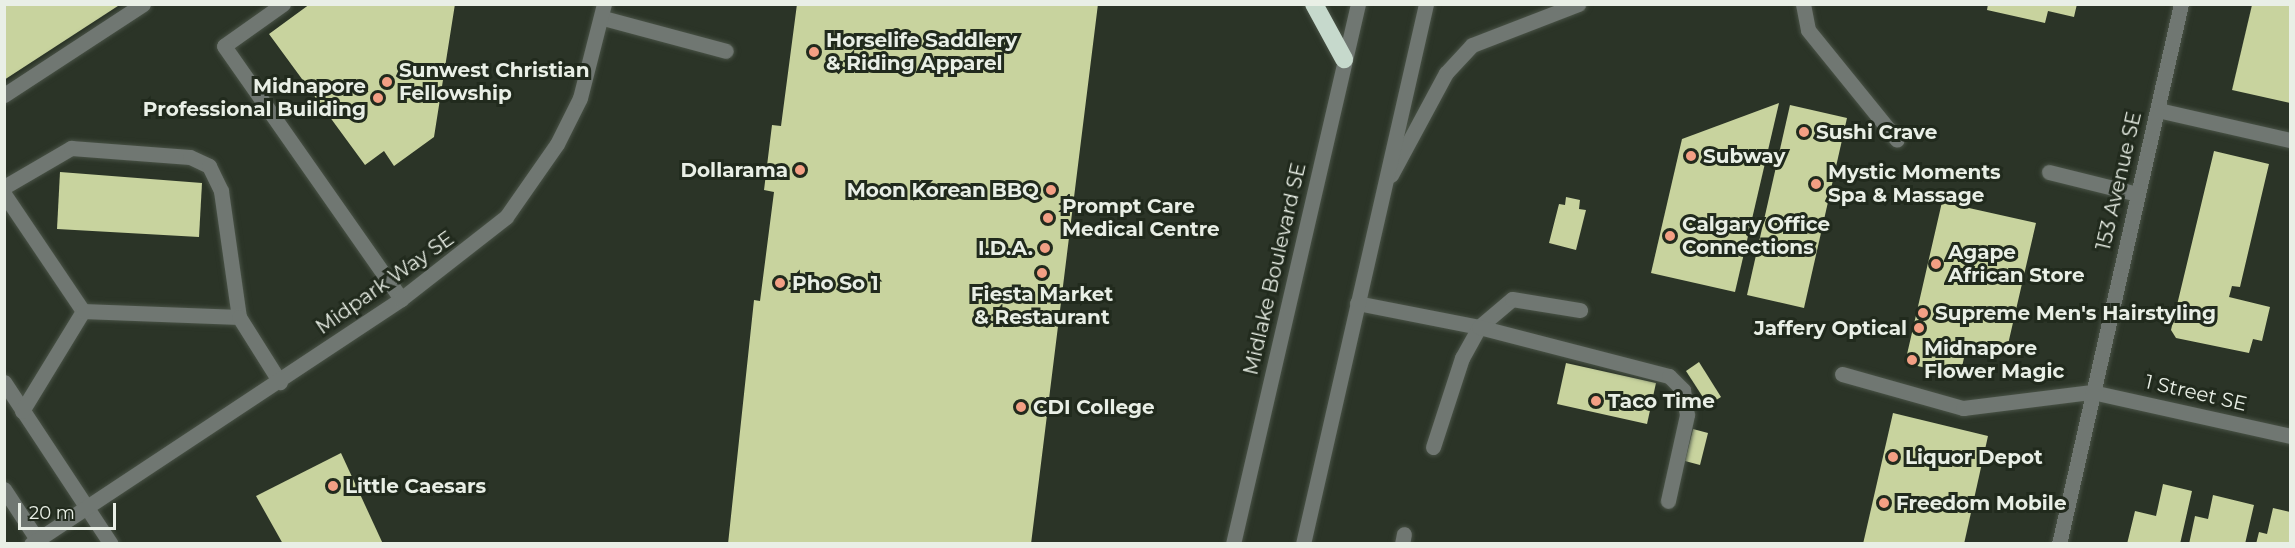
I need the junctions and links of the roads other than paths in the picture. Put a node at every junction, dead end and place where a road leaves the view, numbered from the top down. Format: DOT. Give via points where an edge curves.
graph roads {
  1 [pos="143,4"];
  2 [pos="284,4"];
  3 [pos="1314,4"];
  4 [pos="1358,4"];
  5 [pos="1426,4"];
  6 [pos="1578,4"];
  7 [pos="1803,4"];
  8 [pos="2181,4"];
  9 [pos="603,11"];
  10 [pos="726,51"];
  11 [pos="1344,59"];
  12 [pos="4,95"];
  13 [pos="2158,110"];
  14 [pos="1897,140"];
  15 [pos="2290,140"];
  16 [pos="2049,172"];
  17 [pos="4,187"];
  18 [pos="1381,193"];
  19 [pos="4,194"];
  20 [pos="2137,194"];
  21 [pos="401,299"];
  22 [pos="1357,303"];
  23 [pos="1580,310"];
  24 [pos="83,311"];
  25 [pos="239,317"];
  26 [pos="1479,327"];
  27 [pos="1842,374"];
  28 [pos="4,382"];
  29 [pos="280,382"];
  30 [pos="2092,392"];
  31 [pos="22,411"];
  32 [pos="2290,436"];
  33 [pos="1433,447"];
  34 [pos="4,489"];
  35 [pos="1668,501"];
  36 [pos="87,508"];
  37 [pos="36,542"];
  38 [pos="111,543"];
  39 [pos="1233,543"];
  40 [pos="1303,543"];
  41 [pos="2059,543"];
  1 -- 12 [label="street"];
  2 -- 21 [label="street" via="224,46"];
  3 -- 11 [label="highway"];
  4 -- 11 [label="street, Midlake Boulevard SE"];
  5 -- 18 [label="street"];
  6 -- 18 [label="street" via="1472,45 1446,73"];
  7 -- 14 [label="street" via="1808,30"];
  8 -- 13 [label="street, 153 Avenue SE"];
  9 -- 10 [label="street"];
  9 -- 21 [label="street, Midpark Way SE" via="580,98 523,193 481,240"];
  11 -- 39 [label="street, Midlake Boulevard SE"];
  13 -- 15 [label="street"];
  13 -- 20 [label="street, 153 Avenue SE"];
  16 -- 20 [label="street"];
  17 -- 25 [label="street" via="71,148 190,157 209,166 221,191"];
  18 -- 22 [label="street"];
  19 -- 24 [label="street"];
  20 -- 30 [label="street, 153 Avenue SE"];
  21 -- 29 [label="street, Midpark Way SE"];
  22 -- 26 [label="street"];
  22 -- 40 [label="street"];
  23 -- 26 [label="street" via="1512,298"];
  24 -- 25 [label="street"];
  24 -- 31 [label="street"];
  25 -- 29 [label="street"];
  26 -- 33 [label="street" via="1462,358"];
  26 -- 35 [label="street" via="1669,376 1683,390 1687,415"];
  27 -- 30 [label="street, 1 Street SE" via="1963,408"];
  28 -- 31 [label="street"];
  29 -- 36 [label="street, Midpark Way SE"];
  30 -- 32 [label="street, 1 Street SE"];
  30 -- 41 [label="street, 153 Avenue SE"];
  31 -- 36 [label="street"];
  34 -- 37 [label="street"];
  36 -- 37 [label="street, Midpark Way SE"];
  36 -- 38 [label="street"];
}
